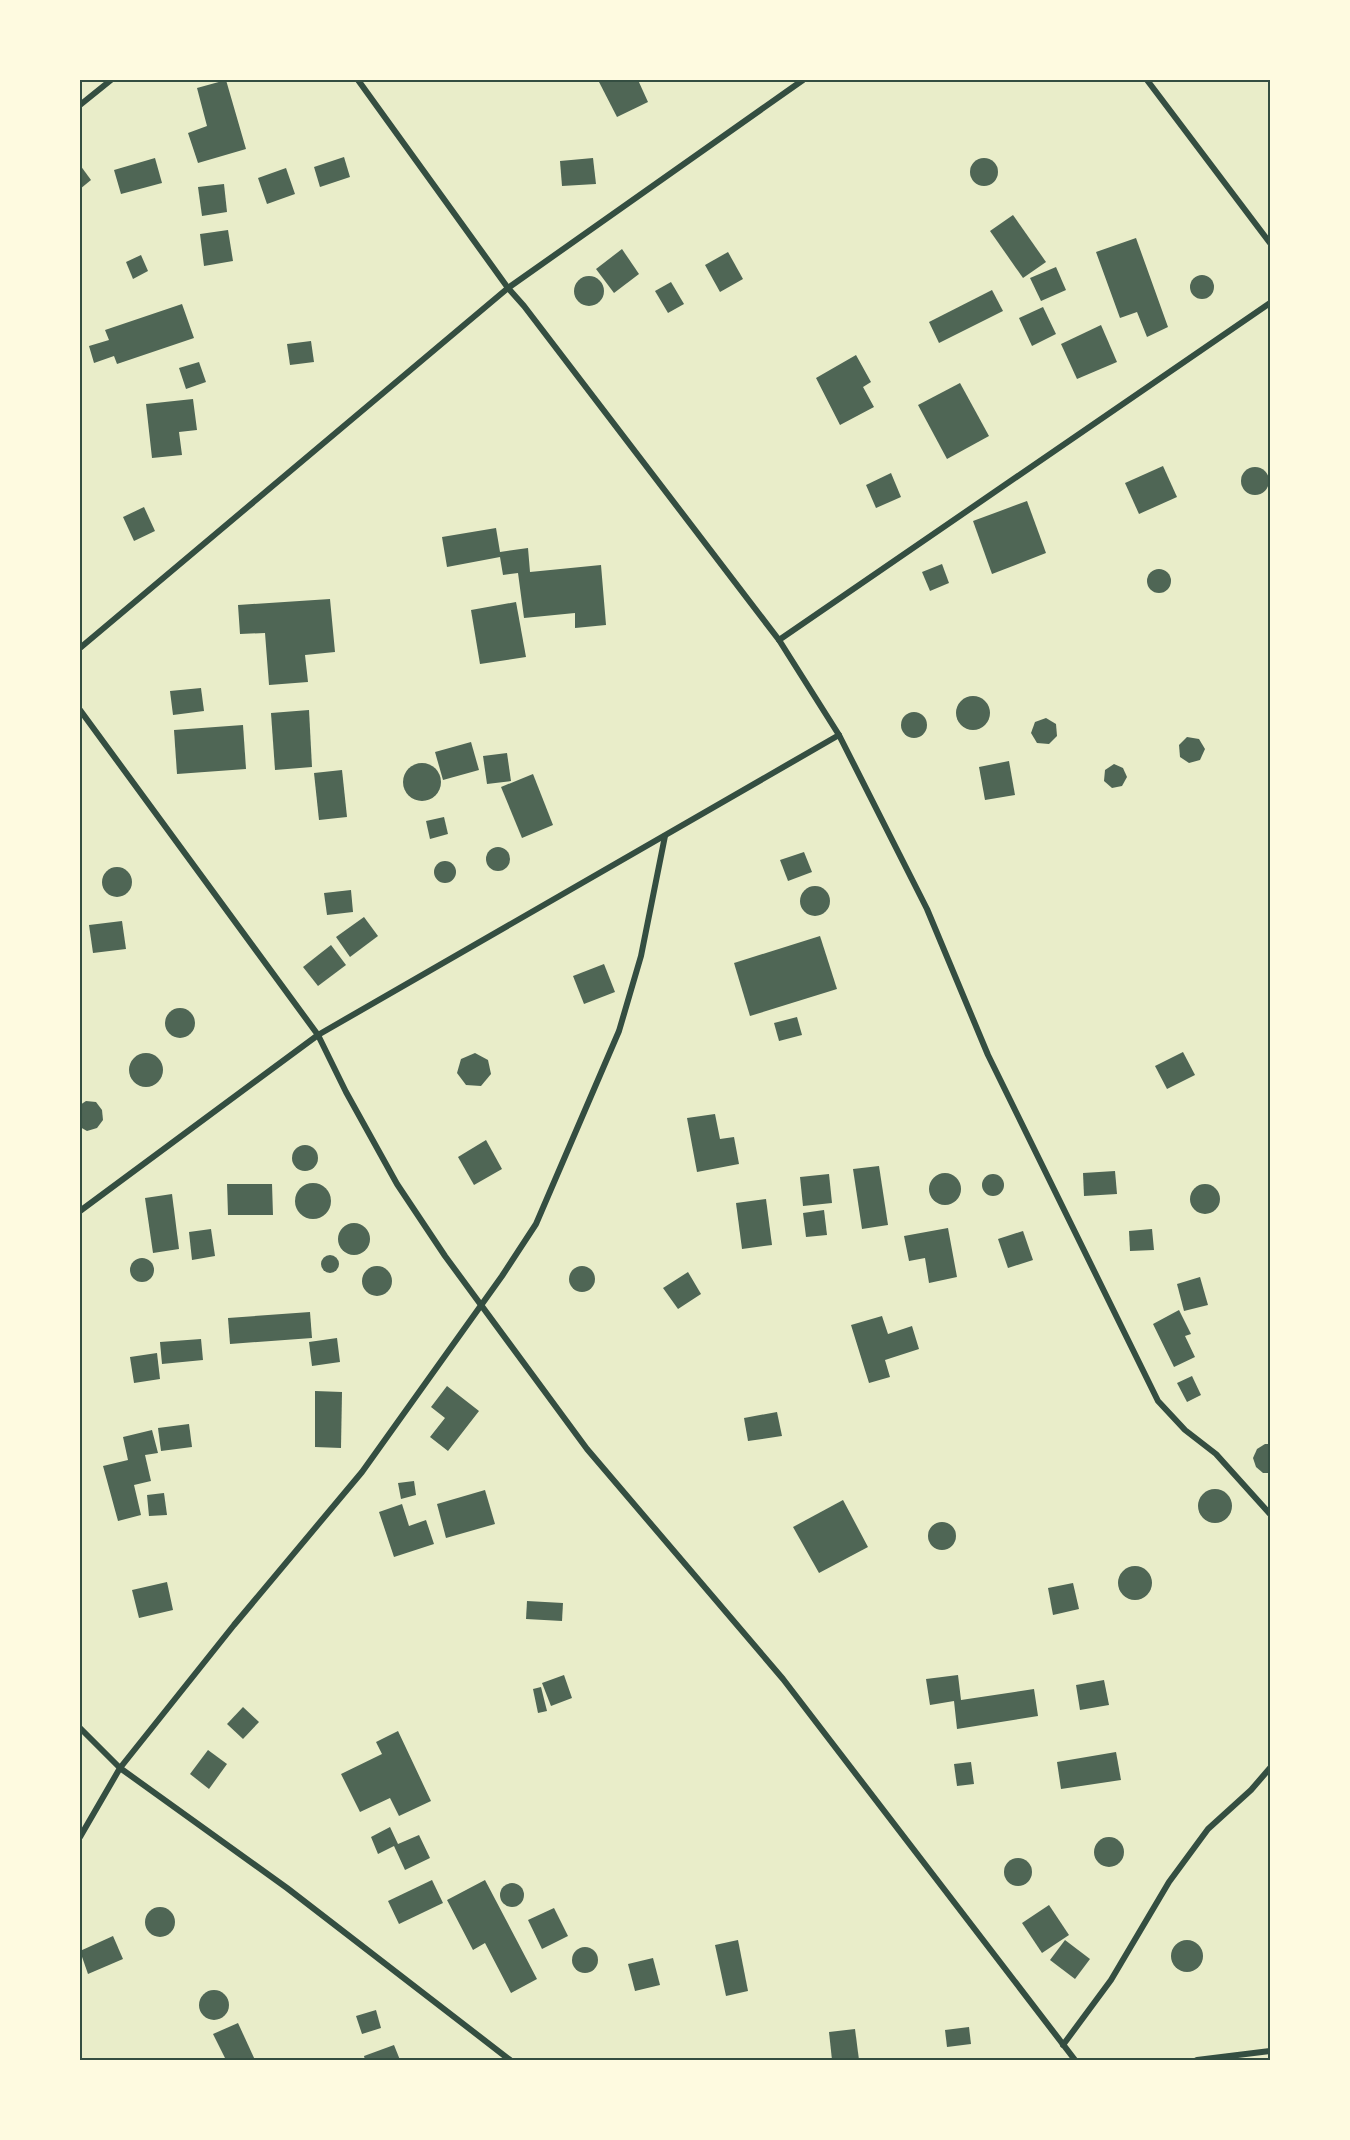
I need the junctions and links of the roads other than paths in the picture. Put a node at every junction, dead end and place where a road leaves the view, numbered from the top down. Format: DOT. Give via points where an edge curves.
graph roads {
  1 [pos="111,80"];
  2 [pos="358,80"];
  3 [pos="802,80"];
  4 [pos="1147,80"];
  5 [pos="80,105"];
  6 [pos="1270,243"];
  7 [pos="508,288"];
  8 [pos="1270,303"];
  9 [pos="779,640"];
  10 [pos="80,648"];
  11 [pos="80,710"];
  12 [pos="839,735"];
  13 [pos="665,836"];
  14 [pos="318,1035"];
  15 [pos="80,1211"];
  16 [pos="480,1304"];
  17 [pos="1270,1514"];
  18 [pos="80,1728"];
  19 [pos="120,1768"];
  20 [pos="1270,1768"];
  21 [pos="80,1837"];
  22 [pos="1063,2044"];
  23 [pos="1270,2051"];
  24 [pos="510,2061"];
  25 [pos="1075,2061"];
  26 [pos="1197,2061"];
  1 -- 5 [label="street"];
  2 -- 7 [label="street"];
  3 -- 7 [label="street"];
  4 -- 6 [label="street"];
  7 -- 9 [label="street"];
  7 -- 10 [label="street"];
  8 -- 9 [label="street"];
  9 -- 12 [label="street"];
  11 -- 14 [label="street"];
  12 -- 13 [label="street"];
  12 -- 17 [label="street" via="927,909 988,1054 1158,1401 1185,1430 1216,1454"];
  13 -- 14 [label="street"];
  13 -- 16 [label="street" via="641,956 619,1031 536,1224"];
  14 -- 15 [label="street"];
  14 -- 16 [label="street" via="397,1184"];
  16 -- 19 [label="street" via="362,1472"];
  16 -- 22 [label="street" via="586,1449 783,1679"];
  18 -- 19 [label="street"];
  19 -- 21 [label="street"];
  19 -- 24 [label="street" via="287,1888"];
  20 -- 22 [label="street" via="1208,1829 1169,1882 1111,1980"];
  22 -- 25 [label="street"];
  23 -- 26 [label="street"];
}
